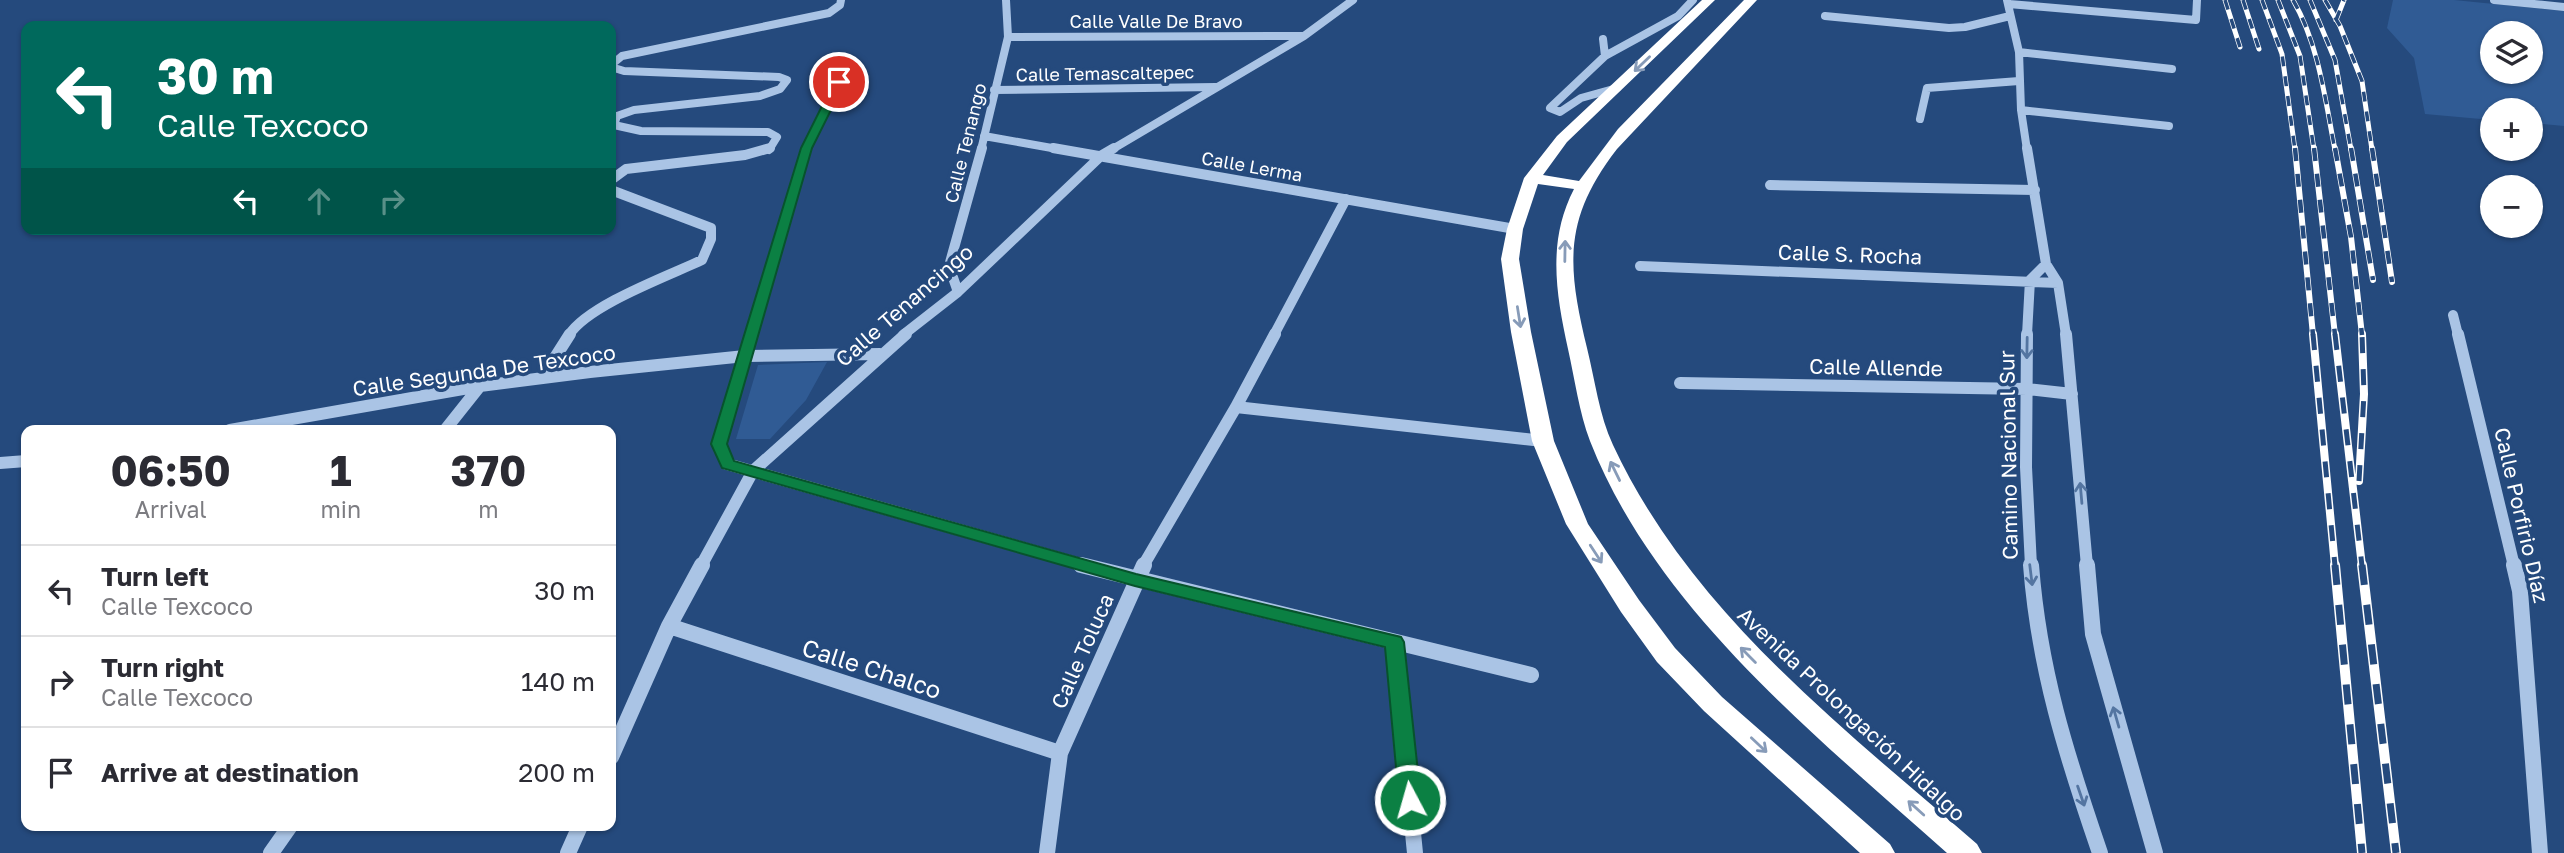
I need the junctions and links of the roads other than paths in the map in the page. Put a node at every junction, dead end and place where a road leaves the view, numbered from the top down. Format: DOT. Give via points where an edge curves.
graph roads {
  1 [pos="841,0"];
  2 [pos="1006,0"];
  3 [pos="1353,0"];
  4 [pos="1693,0"];
  5 [pos="1709,0"];
  6 [pos="1751,0"];
  7 [pos="2197,0"];
  8 [pos="2494,0"];
  9 [pos="2008,2"];
  10 [pos="2564,7"];
  11 [pos="1825,16"];
  12 [pos="2010,16"];
  13 [pos="1304,36"];
  14 [pos="1008,37"];
  15 [pos="1603,39"];
  16 [pos="2019,52"];
  17 [pos="1605,56"];
  18 [pos="616,61"];
  19 [pos="850,61"];
  20 [pos="616,68"];
  21 [pos="2172,69"];
  22 [pos="2019,81"];
  23 [pos="1216,87"];
  24 [pos="1618,88"];
  25 [pos="994,90"];
  26 [pos="2021,110"];
  27 [pos="616,119"];
  28 [pos="1920,119"];
  29 [pos="616,125"];
  30 [pos="2169,126"];
  31 [pos="984,136"];
  32 [pos="1102,155"];
  33 [pos="616,175"];
  34 [pos="1532,178"];
  35 [pos="1770,185"];
  36 [pos="1583,186"];
  37 [pos="2035,190"];
  38 [pos="616,192"];
  39 [pos="1346,199"];
  40 [pos="1515,229"];
  41 [pos="2046,264"];
  42 [pos="1640,266"];
  43 [pos="2030,280"];
  44 [pos="2058,283"];
  45 [pos="958,292"];
  46 [pos="2453,315"];
  47 [pos="880,354"];
  48 [pos="744,356"];
  49 [pos="542,378"];
  50 [pos="1680,383"];
  51 [pos="480,386"];
  52 [pos="2027,389"];
  53 [pos="2072,394"];
  54 [pos="1236,407"];
  55 [pos="258,425"];
  56 [pos="448,425"];
  57 [pos="1543,441"];
  58 [pos="21,461"];
  59 [pos="0,463"];
  60 [pos="753,471"];
  61 [pos="1135,580"];
  62 [pos="669,625"];
  63 [pos="1394,642"];
  64 [pos="1531,675"];
  65 [pos="616,746"];
  66 [pos="1060,753"];
  67 [pos="286,831"];
  68 [pos="578,831"];
  69 [pos="271,853"];
  70 [pos="569,853"];
  71 [pos="1047,853"];
  72 [pos="1415,853"];
  73 [pos="1880,853"];
  74 [pos="1967,853"];
  75 [pos="2100,853"];
  76 [pos="2155,853"];
  77 [pos="2540,853"];
  1 -- 18 [label="street" via="828,13 622,56"];
  2 -- 14 [label="street, Calle Tenango"];
  3 -- 13 [label="street, Calle Tenancingo"];
  4 -- 17 [label="street" via="1678,16"];
  5 -- 24 [label="highway, one-way"];
  6 -- 36 [label="highway, Avenida Prolongación Hidalgo" via="1606,150"];
  7 -- 9 [label="street" via="2196,20"];
  8 -- 10 [label="street"];
  9 -- 12 [label="street"];
  11 -- 12 [label="street" via="1949,28"];
  12 -- 16 [label="street"];
  13 -- 14 [label="street, Calle Valle De Bravo"];
  13 -- 23 [label="street, Calle Tenancingo"];
  14 -- 25 [label="street, Calle Tenango"];
  15 -- 17 [label="street"];
  16 -- 21 [label="street"];
  16 -- 22 [label="street"];
  17 -- 24 [label="street" via="1550,108 1560,111 1581,98"];
  19 -- 48 [label="street" via="807,148"];
  20 -- 27 [label="street" via="787,80 780,89 760,96 634,110"];
  22 -- 26 [label="street"];
  22 -- 28 [label="street" via="1927,88"];
  23 -- 25 [label="street, Calle Temascaltepec"];
  23 -- 32 [label="street, Calle Tenancingo"];
  24 -- 34 [label="highway" via="1562,139"];
  25 -- 31 [label="street, Calle Tenango"];
  26 -- 30 [label="street"];
  26 -- 37 [label="street"];
  29 -- 33 [label="street" via="641,131 768,132 777,137 769,150 626,169"];
  31 -- 32 [label="street, Calle Lerma"];
  31 -- 45 [label="street, Calle Tenango" via="948,266"];
  32 -- 39 [label="street, Calle Lerma"];
  32 -- 45 [label="street, Calle Tenancingo"];
  34 -- 36 [label="highway"];
  34 -- 40 [label="highway"];
  35 -- 37 [label="street"];
  74 -- 36 [label="highway, Avenida Prolongación Hidalgo, one-way" via="1720,627 1636,514 1601,441 1573,330 1565,234"];
  37 -- 41 [label="street"];
  38 -- 49 [label="street" via="711,228 711,239 702,260 591,313 574,327"];
  39 -- 40 [label="street, Calle Lerma"];
  39 -- 54 [label="street, Calle Toluca"];
  40 -- 57 [label="highway, one-way" via="1510,259"];
  41 -- 43 [label="street"];
  41 -- 44 [label="street"];
  42 -- 43 [label="street, Calle S. Rocha"];
  43 -- 44 [label="street, Calle S. Rocha"];
  43 -- 52 [label="street, Camino Nacional Sur, one-way"];
  44 -- 53 [label="street"];
  45 -- 47 [label="street, Calle Tenancingo"];
  46 -- 77 [label="street, Calle Porfirio Díaz" via="2520,591"];
  47 -- 48 [label="street, Calle Segunda De Texcoco"];
  47 -- 60 [label="street, Calle Tenancingo"];
  48 -- 49 [label="street, Calle Segunda De Texcoco"];
  48 -- 60 [label="street" via="719,444 727,464"];
  49 -- 51 [label="street, Calle Segunda De Texcoco"];
  50 -- 52 [label="street, Calle Allende"];
  51 -- 55 [label="street, Calle Segunda De Texcoco"];
  51 -- 56 [label="street"];
  52 -- 53 [label="street, Calle Allende"];
  52 -- 75 [label="street, Camino Nacional Sur, one-way" via="2027,540 2038,636 2064,749"];
  76 -- 53 [label="street, one-way" via="2093,634"];
  54 -- 57 [label="street"];
  54 -- 61 [label="street, Calle Toluca"];
  57 -- 73 [label="highway, one-way" via="1577,524 1666,655 1713,704"];
  58 -- 59 [label="street"];
  60 -- 61 [label="street"];
  60 -- 62 [label="street, Calle Tenancingo"];
  61 -- 63 [label="street"];
  61 -- 66 [label="street, Calle Toluca"];
  62 -- 65 [label="street, Calle Tenancingo"];
  62 -- 66 [label="street, Calle Chalco"];
  63 -- 64 [label="street"];
  63 -- 72 [label="street"];
  66 -- 71 [label="street, Calle Toluca"];
  67 -- 69 [label="street"];
  68 -- 70 [label="street"];
}
